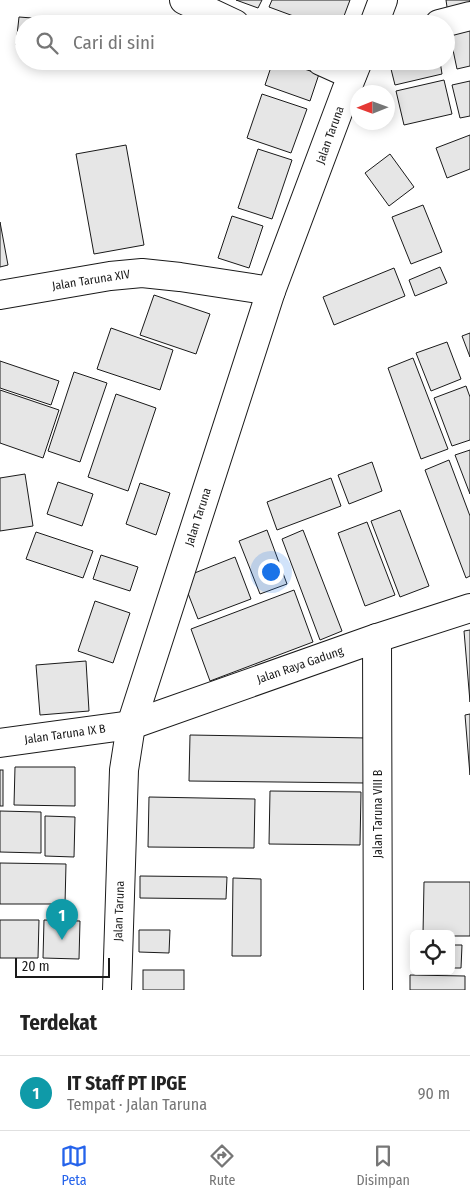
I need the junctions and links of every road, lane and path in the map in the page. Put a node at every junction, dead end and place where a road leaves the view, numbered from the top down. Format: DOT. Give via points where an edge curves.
graph roads {
  1 [pos="184,0"];
  2 [pos="383,0"];
  3 [pos="216,15"];
  4 [pos="377,15"];
  5 [pos="470,16"];
  6 [pos="455,20"];
  7 [pos="354,70"];
  8 [pos="271,291"];
  9 [pos="0,295"];
  10 [pos="470,608"];
  11 [pos="377,638"];
  12 [pos="131,725"];
  13 [pos="0,743"];
  14 [pos="117,990"];
  15 [pos="378,990"];
  1 -- 3 [label="street"];
  2 -- 4 [label="street"];
  5 -- 6 [label="street"];
  7 -- 8 [label="street, Jalan Taruna"];
  8 -- 9 [label="street, Jalan Taruna XIV" via="142,273"];
  8 -- 12 [label="street, Jalan Taruna"];
  10 -- 11 [label="street, Jalan Raya Gadung"];
  11 -- 12 [label="street, Jalan Raya Gadung"];
  11 -- 15 [label="street, Jalan Taruna VIII B"];
  12 -- 13 [label="street, Jalan Taruna IX B"];
  12 -- 14 [label="street, Jalan Taruna" via="124,770"];
}
